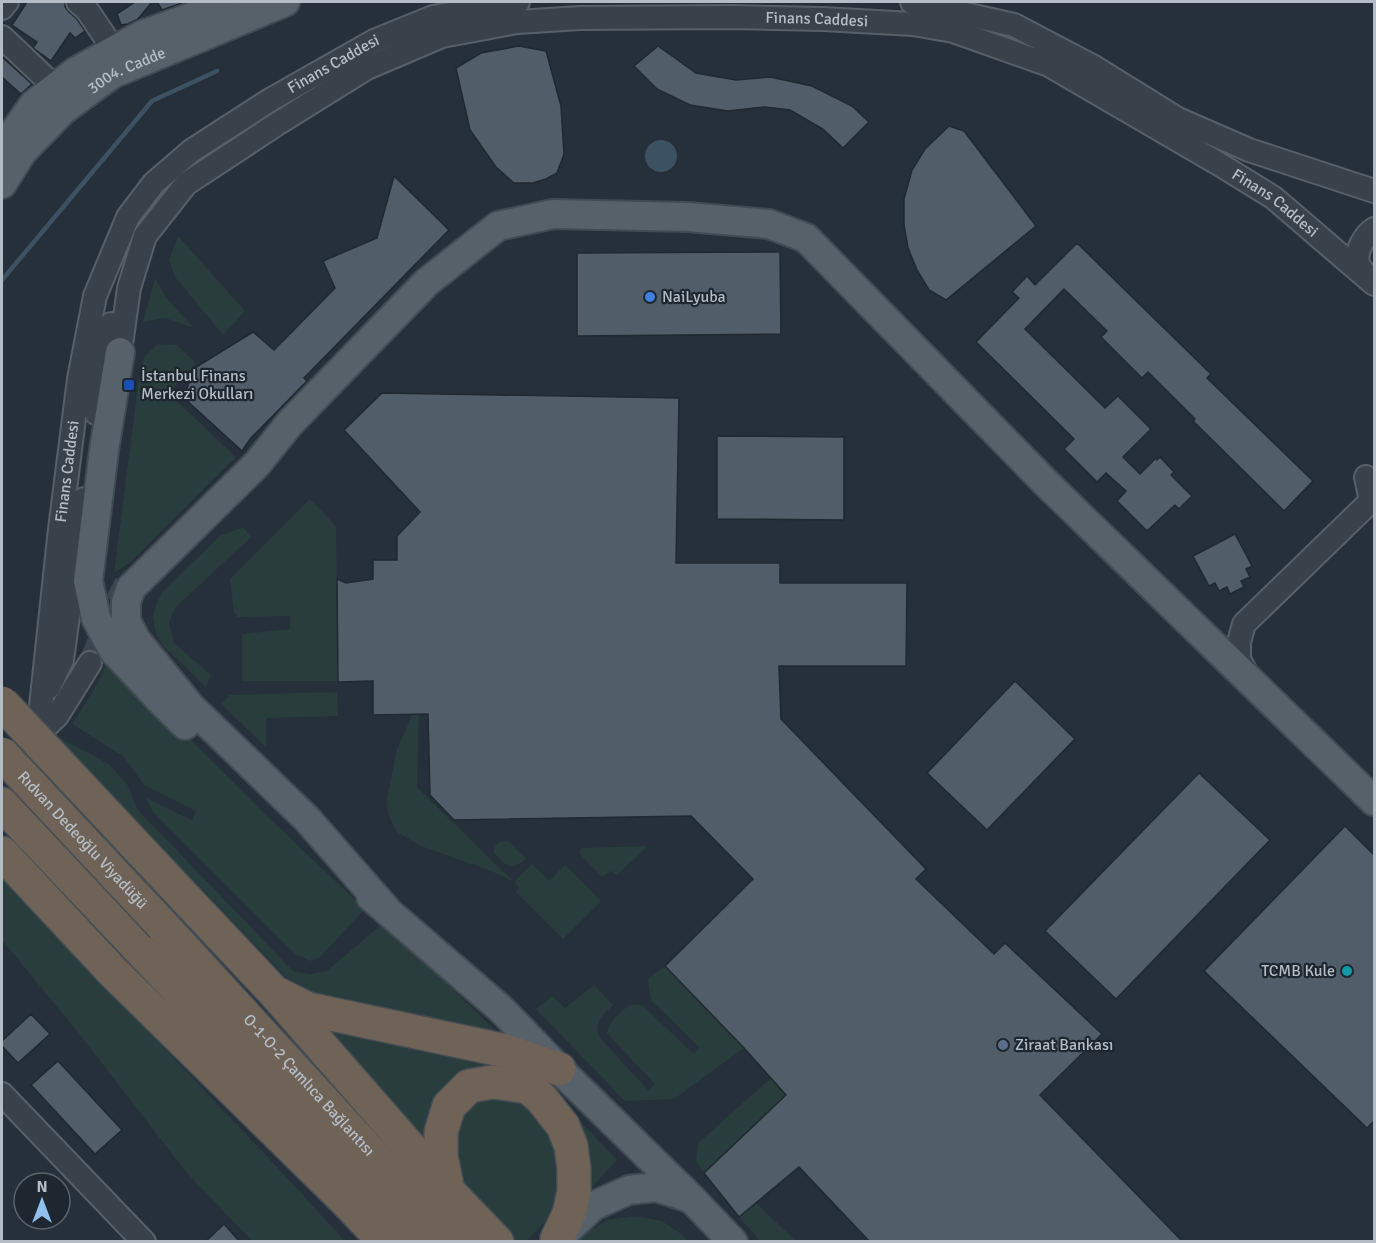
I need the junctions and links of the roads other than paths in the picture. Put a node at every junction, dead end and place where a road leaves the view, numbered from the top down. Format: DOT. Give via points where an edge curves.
graph roads {
  1 [pos="7,2"];
  2 [pos="233,2"];
  3 [pos="285,2"];
  4 [pos="518,2"];
  5 [pos="912,2"];
  6 [pos="90,4"];
  7 [pos="2,8"];
  8 [pos="2,37"];
  9 [pos="114,50"];
  10 [pos="55,87"];
  11 [pos="3,144"];
  12 [pos="2,184"];
  13 [pos="1374,191"];
  14 [pos="1374,229"];
  15 [pos="145,236"];
  16 [pos="1371,281"];
  17 [pos="120,352"];
  18 [pos="290,423"];
  19 [pos="1372,487"];
  20 [pos="133,571"];
  21 [pos="90,663"];
  22 [pos="1250,681"];
  23 [pos="2,703"];
  24 [pos="41,706"];
  25 [pos="12,752"];
  26 [pos="2,764"];
  27 [pos="1374,801"];
  28 [pos="2,804"];
  29 [pos="2,853"];
  30 [pos="385,908"];
  31 [pos="163,926"];
  32 [pos="139,950"];
  33 [pos="273,991"];
  34 [pos="559,1069"];
  35 [pos="2,1094"];
  36 [pos="448,1191"];
  37 [pos="691,1198"];
  38 [pos="349,1204"];
  39 [pos="556,1240"];
  40 [pos="144,1242"];
  41 [pos="370,1242"];
  42 [pos="385,1242"];
  43 [pos="417,1242"];
  44 [pos="457,1242"];
  45 [pos="497,1242"];
  46 [pos="733,1242"];
  1 -- 7 [label="street"];
  2 -- 9 [label="main road" via="142,35"];
  3 -- 12 [label="main road, 3004. Cadde" via="112,74 63,110 22,152"];
  4 -- 24 [label="street, Finans Caddesi" via="433,17 374,41 270,100 191,151 154,183 128,217 95,296 79,379"];
  5 -- 13 [label="street, Finans Caddesi" via="1014,25 1094,67 1178,119 1250,150"];
  6 -- 9 [label="street"];
  8 -- 10 [label="street"];
  9 -- 10 [label="main road"];
  10 -- 11 [label="main road" via="34,104"];
  14 -- 16 [label="street" via="1359,248 1358,264"];
  15 -- 16 [label="street, Finans Caddesi" via="186,184 367,68 442,36 517,22 580,18 823,19 913,24 953,31 1049,65 1274,198"];
  15 -- 17 [label="street, Finans Caddesi" via="129,288"];
  15 -- 24 [label="street, Finans Caddesi" via="124,275 106,341 62,660"];
  17 -- 30 [label="main road" via="88,581 96,618 113,650 160,700 309,847"];
  18 -- 20 [label="street"];
  18 -- 22 [label="main road" via="427,282 498,226 553,214 688,217 769,224 806,238 1046,483"];
  18 -- 30 [label="main road" via="257,464 131,588 126,621 136,640 190,706 307,819"];
  19 -- 22 [label="street" via="1244,624 1239,659"];
  21 -- 25 [label="street" via="57,716"];
  22 -- 27 [label="main road"];
  23 -- 33 [label="highway, bridge"];
  24 -- 25 [label="street"];
  25 -- 26 [label="street"];
  25 -- 31 [label="highway, Rıdvan Dedeoğlu Viyadüğü, bridge"];
  28 -- 32 [label="highway, Rıdvan Dedeoğlu Viyadüğü"];
  29 -- 38 [label="highway" via="112,971"];
  30 -- 34 [label="main road" via="502,1011"];
  31 -- 44 [label="highway, O-1-O-2 Çamlıca Bağlantısı"];
  32 -- 43 [label="highway, O-1-O-2 Çamlıca Bağlantısı"];
  33 -- 34 [label="highway" via="308,1009 506,1051"];
  33 -- 36 [label="highway"];
  34 -- 37 [label="main road"];
  35 -- 40 [label="street"];
  36 -- 39 [label="highway" via="441,1132 449,1106 469,1086 493,1082 528,1088 563,1126 571,1146 574,1192 569,1214"];
  36 -- 45 [label="highway"];
  37 -- 39 [label="main road" via="656,1187 629,1190 593,1206"];
  37 -- 46 [label="main road"];
  38 -- 41 [label="highway"];
  38 -- 42 [label="highway"];
}
